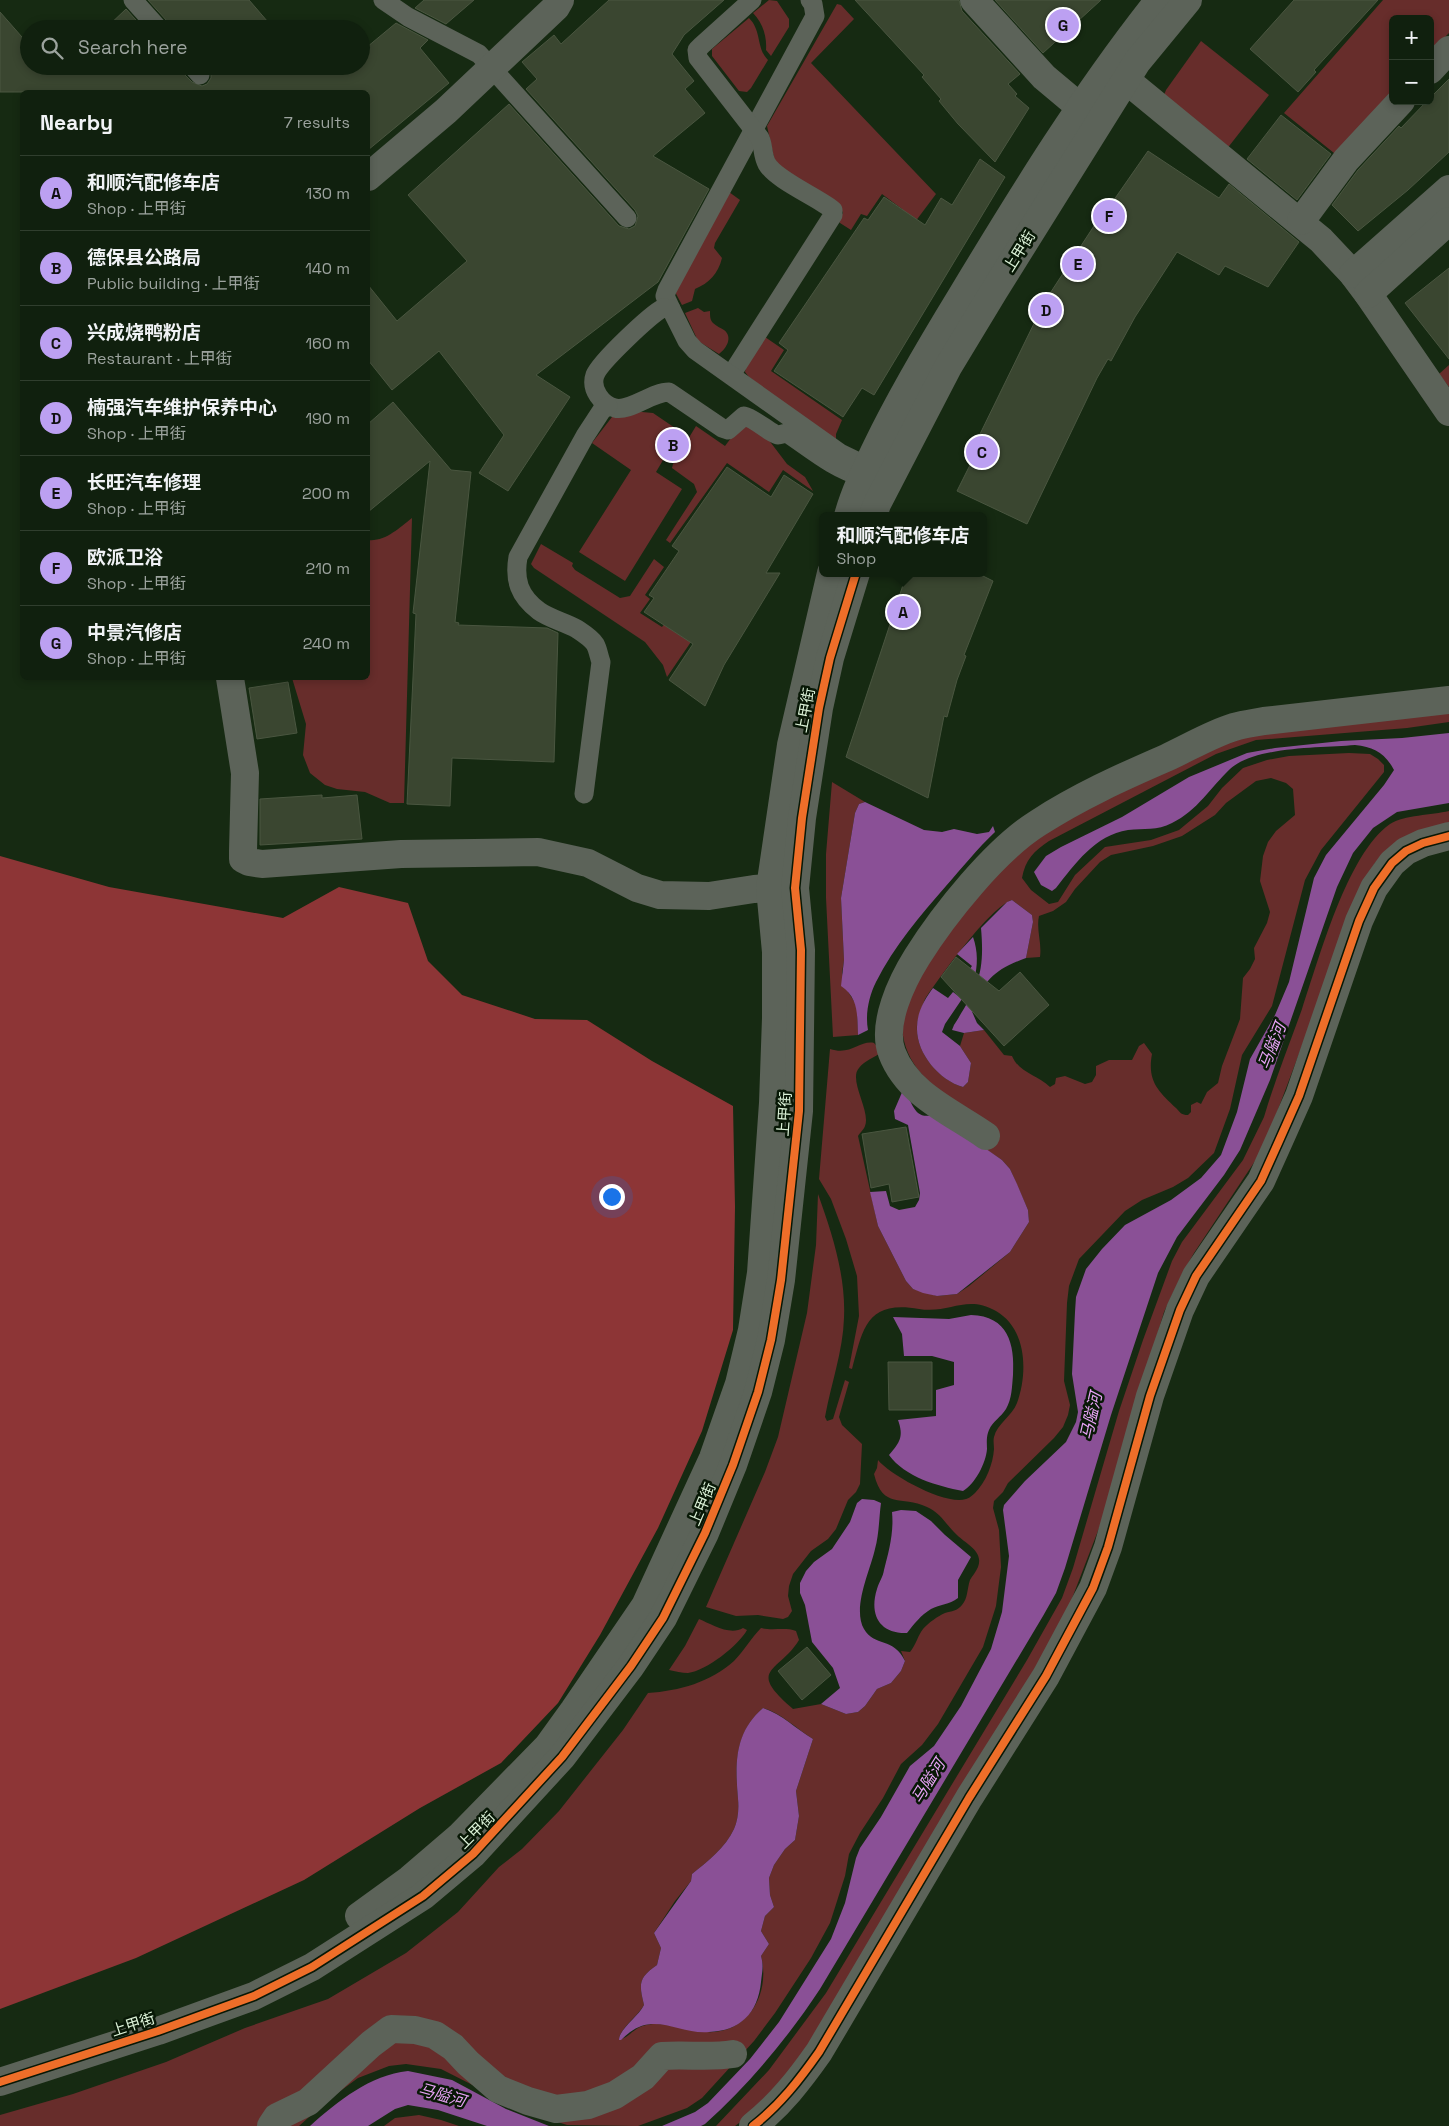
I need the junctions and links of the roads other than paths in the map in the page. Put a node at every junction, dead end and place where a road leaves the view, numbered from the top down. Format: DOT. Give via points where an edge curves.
graph roads {
  1 [pos="133,0"];
  2 [pos="383,0"];
  3 [pos="560,0"];
  4 [pos="752,0"];
  5 [pos="810,0"];
  6 [pos="974,0"];
  7 [pos="1158,0"];
  8 [pos="1188,0"];
  9 [pos="151,20"];
  10 [pos="1449,50"];
  11 [pos="1434,66"];
  12 [pos="492,69"];
  13 [pos="1126,80"];
  14 [pos="1397,105"];
  15 [pos="1081,108"];
  16 [pos="754,131"];
  17 [pos="370,175"];
  18 [pos="1449,189"];
  19 [pos="627,218"];
  20 [pos="1449,221"];
  21 [pos="1301,222"];
  22 [pos="1360,284"];
  23 [pos="671,310"];
  24 [pos="731,375"];
  25 [pos="608,406"];
  26 [pos="1449,412"];
  27 [pos="865,472"];
  28 [pos="849,512"];
  29 [pos="874,512"];
  30 [pos="830,577"];
  31 [pos="855,577"];
  32 [pos="230,680"];
  33 [pos="1449,700"];
  34 [pos="584,794"];
  35 [pos="1449,836"];
  36 [pos="770,888"];
  37 [pos="986,1136"];
  38 [pos="733,2054"];
  39 [pos="0,2063"];
  40 [pos="0,2082"];
  41 [pos="271,2126"];
  42 [pos="753,2126"];
  1 -- 9 [label="lane"];
  2 -- 12 [label="lane" via="408,17 470,48"];
  3 -- 12 [label="street"];
  4 -- 16 [label="lane" via="697,50 698,58"];
  5 -- 16 [label="lane" via="815,16"];
  6 -- 15 [label="street" via="1044,76"];
  7 -- 15 [label="street, 上甲街"];
  8 -- 13 [label="street, 上甲街"];
  10 -- 11 [label="street"];
  12 -- 17 [label="street"];
  12 -- 19 [label="lane"];
  13 -- 21 [label="street"];
  13 -- 29 [label="street, 上甲街" via="948,368"];
  14 -- 21 [label="street" via="1346,160"];
  15 -- 27 [label="street, 上甲街" via="926,354"];
  16 -- 23 [label="lane" via="666,290"];
  16 -- 24 [label="lane" via="764,146 767,165 828,206 833,214"];
  18 -- 22 [label="street"];
  20 -- 22 [label="street"];
  21 -- 22 [label="street"];
  22 -- 26 [label="street"];
  23 -- 24 [label="lane" via="695,350"];
  23 -- 25 [label="lane" via="663,308 656,312 595,375 599,398"];
  24 -- 27 [label="lane"];
  25 -- 27 [label="lane" via="617,409 660,392 669,392 722,428 732,428 744,416 753,418 778,435 787,433 851,474"];
  25 -- 34 [label="lane" via="602,410 581,444 518,557 516,570 516,582 539,611 585,634 595,644 601,662"];
  27 -- 28 [label="street, 上甲街"];
  30 -- 36 [label="street, 上甲街" via="791,745"];
  31 -- 40 [label="street, 上甲街" via="830,658 819,708 802,818 795,888 801,950 799,1111 781,1280 772,1331 758,1392 733,1465 705,1533 663,1618 562,1757 473,1854 422,1896 312,1967 254,1996"];
  32 -- 36 [label="street" via="245,773 243,859 249,862 262,864 402,854 538,852 588,863 637,888 660,895 709,896"];
  33 -- 37 [label="street" via="1234,727 1109,782 1036,824 1008,847 951,910 903,979 889,1032 891,1050 912,1085"];
  35 -- 42 [label="street" via="1406,851 1392,863 1374,888 1299,1096 1261,1181 1196,1276 1180,1310 1150,1396 1108,1547 1077,1620 819,2052 796,2084"];
  36 -- 39 [label="street, 上甲街" via="776,952 776,1018 762,1264 752,1330 739,1384 713,1458 645,1606 548,1746 459,1837 410,1879 355,1919 304,1952 247,1979 152,2014"];
  38 -- 41 [label="street" via="662,2056 643,2077 615,2095 588,2105 556,2109 528,2102 498,2089 453,2047 435,2035 391,2029 370,2044 308,2102 277,2117"];
}
